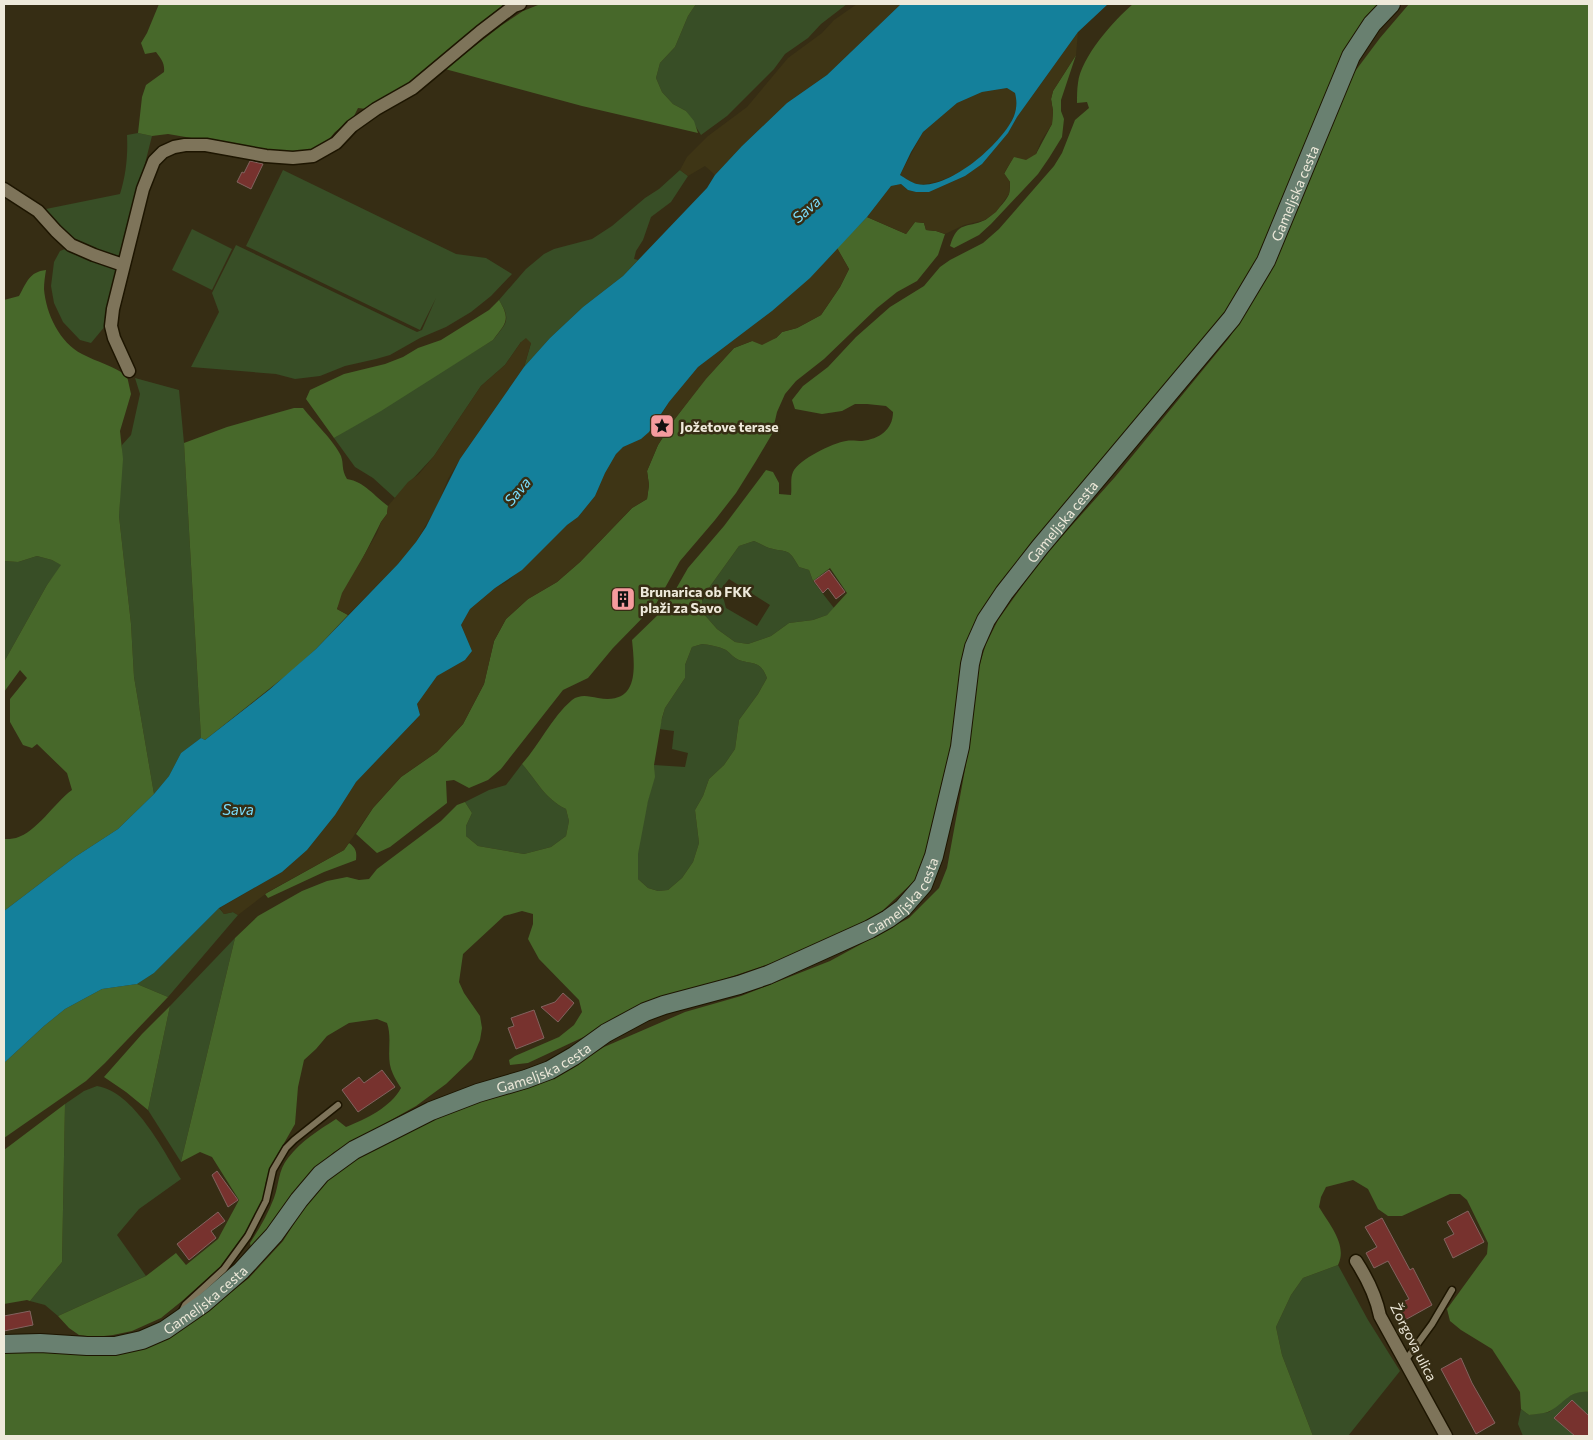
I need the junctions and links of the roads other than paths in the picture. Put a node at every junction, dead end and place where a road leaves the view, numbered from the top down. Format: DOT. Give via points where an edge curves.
graph roads {
  1 [pos="520,4"];
  2 [pos="1390,4"];
  3 [pos="4,190"];
  4 [pos="123,265"];
  5 [pos="129,371"];
  6 [pos="338,1105"];
  7 [pos="1356,1260"];
  8 [pos="1452,1290"];
  9 [pos="174,1325"];
  10 [pos="4,1344"];
  11 [pos="1405,1360"];
  12 [pos="1446,1436"];
  1 -- 4 [label="street" via="480,32 413,88 352,126 336,143 313,156 266,156 185,145 163,152 154,161 143,189"];
  2 -- 9 [label="street, Gameljska cesta" via="1351,56 1266,261 1232,318 1040,546 986,620 970,664 960,747 941,830 929,872 914,896 888,919 811,956 740,984 645,1012 550,1070 431,1111 354,1150 321,1174 274,1235 241,1271"];
  3 -- 4 [label="street" via="38,211 71,245"];
  4 -- 5 [label="street" via="111,326"];
  6 -- 9 [label="lane" via="286,1148 273,1170 266,1201 248,1236 224,1269 185,1305"];
  7 -- 11 [label="street, Žorgova ulica" via="1367,1279 1380,1316"];
  8 -- 11 [label="lane"];
  9 -- 10 [label="street, Gameljska cesta" via="142,1340 115,1346"];
  11 -- 12 [label="street, Žorgova ulica"];
}
